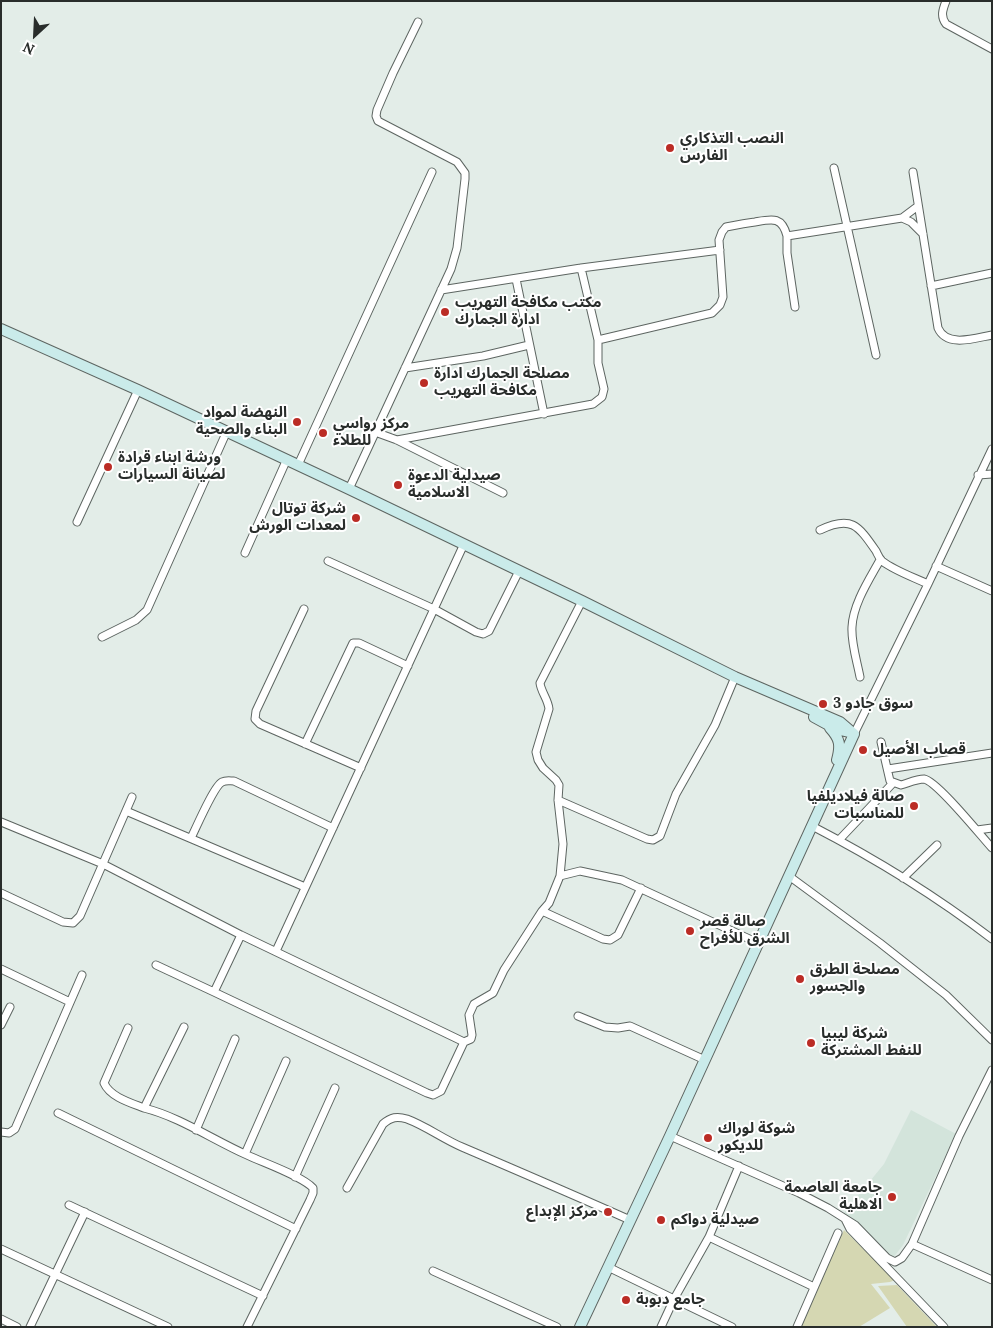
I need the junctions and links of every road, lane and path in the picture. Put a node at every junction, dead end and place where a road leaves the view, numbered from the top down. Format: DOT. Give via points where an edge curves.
graph roads {
  1 [pos="946,1"];
  2 [pos="418,22"];
  3 [pos="992,48"];
  4 [pos="834,168"];
  5 [pos="432,172"];
  6 [pos="913,172"];
  7 [pos="918,206"];
  8 [pos="902,218"];
  9 [pos="846,227"];
  10 [pos="923,234"];
  11 [pos="787,236"];
  12 [pos="720,250"];
  13 [pos="581,268"];
  14 [pos="992,273"];
  15 [pos="516,278"];
  16 [pos="931,286"];
  17 [pos="441,290"];
  18 [pos="795,307"];
  19 [pos="1,329"];
  20 [pos="992,335"];
  21 [pos="598,340"];
  22 [pos="529,345"];
  23 [pos="876,355"];
  24 [pos="405,368"];
  25 [pos="138,390"];
  26 [pos="544,414"];
  27 [pos="227,431"];
  28 [pos="375,432"];
  29 [pos="397,440"];
  30 [pos="992,449"];
  31 [pos="287,459"];
  32 [pos="298,464"];
  33 [pos="992,474"];
  34 [pos="978,475"];
  35 [pos="349,488"];
  36 [pos="503,493"];
  37 [pos="77,522"];
  38 [pos="820,530"];
  39 [pos="464,544"];
  40 [pos="245,553"];
  41 [pos="880,560"];
  42 [pos="328,561"];
  43 [pos="936,566"];
  44 [pos="520,571"];
  45 [pos="928,584"];
  46 [pos="992,591"];
  47 [pos="582,600"];
  48 [pos="304,609"];
  49 [pos="434,609"];
  50 [pos="102,637"];
  51 [pos="408,666"];
  52 [pos="735,677"];
  53 [pos="860,677"];
  54 [pos="786,699"];
  55 [pos="826,724"];
  56 [pos="854,734"];
  57 [pos="882,742"];
  58 [pos="305,744"];
  59 [pos="992,753"];
  60 [pos="361,768"];
  61 [pos="888,769"];
  62 [pos="833,778"];
  63 [pos="893,783"];
  64 [pos="132,797"];
  65 [pos="558,800"];
  66 [pos="126,811"];
  67 [pos="1,822"];
  68 [pos="812,826"];
  69 [pos="333,828"];
  70 [pos="992,828"];
  71 [pos="977,830"];
  72 [pos="191,838"];
  73 [pos="839,840"];
  74 [pos="938,845"];
  75 [pos="992,848"];
  76 [pos="103,864"];
  77 [pos="560,876"];
  78 [pos="789,876"];
  79 [pos="903,878"];
  80 [pos="305,887"];
  81 [pos="641,888"];
  82 [pos="1,894"];
  83 [pos="542,911"];
  84 [pos="241,935"];
  85 [pos="992,939"];
  86 [pos="758,943"];
  87 [pos="276,951"];
  88 [pos="156,965"];
  89 [pos="1,969"];
  90 [pos="82,975"];
  91 [pos="214,992"];
  92 [pos="70,1002"];
  93 [pos="10,1007"];
  94 [pos="578,1016"];
  95 [pos="1,1025"];
  96 [pos="184,1026"];
  97 [pos="128,1028"];
  98 [pos="235,1039"];
  99 [pos="992,1040"];
  100 [pos="464,1042"];
  101 [pos="705,1060"];
  102 [pos="286,1061"];
  103 [pos="992,1070"];
  104 [pos="335,1088"];
  105 [pos="144,1108"];
  106 [pos="58,1113"];
  107 [pos="196,1130"];
  108 [pos="1,1132"];
  109 [pos="670,1136"];
  110 [pos="245,1154"];
  111 [pos="739,1166"];
  112 [pos="295,1177"];
  113 [pos="347,1188"];
  114 [pos="69,1205"];
  115 [pos="86,1212"];
  116 [pos="845,1219"];
  117 [pos="630,1220"];
  118 [pos="296,1229"];
  119 [pos="838,1233"];
  120 [pos="708,1237"];
  121 [pos="912,1244"];
  122 [pos="1,1248"];
  123 [pos="608,1267"];
  124 [pos="433,1271"];
  125 [pos="56,1274"];
  126 [pos="992,1280"];
  127 [pos="814,1287"];
  128 [pos="263,1296"];
  129 [pos="674,1299"];
  130 [pos="1,1319"];
  131 [pos="17,1327"];
  132 [pos="30,1327"];
  133 [pos="168,1327"];
  134 [pos="247,1327"];
  135 [pos="558,1327"];
  136 [pos="580,1327"];
  137 [pos="661,1327"];
  138 [pos="732,1327"];
  139 [pos="797,1327"];
  140 [pos="944,1327"];
  1 -- 3 [label="street" via="942,14 946,24"];
  2 -- 17 [label="street" via="376,116 457,162 465,173 457,248"];
  4 -- 9 [label="street"];
  5 -- 32 [label="street"];
  6 -- 7 [label="street"];
  7 -- 8 [label="street"];
  7 -- 10 [label="street"];
  8 -- 9 [label="street"];
  8 -- 10 [label="street"];
  9 -- 11 [label="street"];
  9 -- 23 [label="street"];
  10 -- 16 [label="street"];
  11 -- 12 [label="street" via="784,227 771,219 726,227 720,236"];
  11 -- 18 [label="street" via="786,253"];
  12 -- 13 [label="street"];
  12 -- 21 [label="street" via="723,297 712,313"];
  13 -- 15 [label="street"];
  13 -- 21 [label="street"];
  14 -- 16 [label="street"];
  15 -- 17 [label="street"];
  15 -- 22 [label="street"];
  16 -- 20 [label="street" via="938,328 944,337 958,340"];
  17 -- 24 [label="street"];
  19 -- 25 [label="street"];
  21 -- 26 [label="street" via="598,363 604,389 602,397 593,404"];
  22 -- 24 [label="street"];
  22 -- 26 [label="street"];
  24 -- 28 [label="street"];
  25 -- 27 [label="street"];
  25 -- 37 [label="street"];
  26 -- 29 [label="street"];
  27 -- 31 [label="street"];
  27 -- 50 [label="street" via="147,610 136,620"];
  28 -- 29 [label="street"];
  28 -- 35 [label="street"];
  29 -- 36 [label="street"];
  30 -- 34 [label="street"];
  31 -- 32 [label="street"];
  31 -- 40 [label="street"];
  32 -- 35 [label="street"];
  33 -- 34 [label="street"];
  34 -- 43 [label="street"];
  35 -- 39 [label="street"];
  38 -- 41 [label="street" via="834,523 851,524"];
  39 -- 44 [label="street"];
  39 -- 49 [label="street"];
  41 -- 45 [label="street"];
  41 -- 53 [label="street" via="853,620"];
  42 -- 49 [label="street"];
  43 -- 45 [label="street"];
  43 -- 46 [label="street"];
  44 -- 47 [label="street"];
  44 -- 49 [label="street" via="486,633 476,632"];
  45 -- 56 [label="street"];
  47 -- 52 [label="street"];
  47 -- 65 [label="street" via="540,682 548,709 536,752 543,768 556,780"];
  48 -- 58 [label="street" via="255,716 260,724"];
  49 -- 51 [label="street"];
  51 -- 58 [label="street" via="353,643"];
  51 -- 60 [label="street"];
  52 -- 54 [label="street"];
  52 -- 65 [label="street" via="715,725 676,794 660,836 647,839"];
  54 -- 55 [label="street"];
  54 -- 56 [label="street" via="840,722"];
  55 -- 56 [label="street"];
  55 -- 62 [label="street" via="840,744"];
  56 -- 62 [label="street"];
  57 -- 61 [label="street"];
  58 -- 60 [label="street"];
  59 -- 61 [label="street"];
  60 -- 69 [label="street"];
  61 -- 63 [label="street"];
  62 -- 68 [label="street"];
  63 -- 71 [label="street" via="901,785 923,779 931,782"];
  63 -- 73 [label="street"];
  64 -- 66 [label="street"];
  65 -- 77 [label="street" via="563,844"];
  66 -- 72 [label="street"];
  66 -- 76 [label="street"];
  67 -- 76 [label="street"];
  68 -- 73 [label="street"];
  68 -- 78 [label="street"];
  69 -- 72 [label="street" via="228,780 216,788"];
  69 -- 80 [label="street"];
  70 -- 71 [label="street"];
  71 -- 75 [label="street"];
  72 -- 80 [label="street"];
  73 -- 79 [label="street"];
  74 -- 79 [label="street"];
  76 -- 82 [label="street" via="80,916 73,923 63,922"];
  76 -- 84 [label="street"];
  77 -- 81 [label="street" via="580,871 622,880"];
  77 -- 83 [label="street" via="549,903"];
  78 -- 86 [label="street"];
  78 -- 99 [label="street" via="946,995"];
  79 -- 85 [label="street"];
  80 -- 87 [label="street"];
  81 -- 83 [label="street" via="618,935 610,940"];
  81 -- 86 [label="street"];
  83 -- 100 [label="street" via="493,993 474,1004 469,1014 471,1039"];
  84 -- 87 [label="street"];
  84 -- 91 [label="street"];
  86 -- 101 [label="street"];
  87 -- 100 [label="street"];
  88 -- 91 [label="street"];
  89 -- 92 [label="street"];
  90 -- 92 [label="street"];
  91 -- 100 [label="street" via="433,1095 441,1091"];
  92 -- 108 [label="street" via="15,1129 9,1133"];
  93 -- 95 [label="street"];
  94 -- 101 [label="street" via="605,1027 630,1026"];
  96 -- 105 [label="street"];
  97 -- 105 [label="street" via="104,1083 124,1100"];
  98 -- 107 [label="street"];
  101 -- 109 [label="street"];
  102 -- 110 [label="street"];
  103 -- 121 [label="street"];
  104 -- 112 [label="street"];
  105 -- 107 [label="street"];
  106 -- 118 [label="street"];
  107 -- 110 [label="street"];
  109 -- 111 [label="street"];
  109 -- 117 [label="street"];
  110 -- 112 [label="street"];
  111 -- 116 [label="street" via="815,1201"];
  111 -- 120 [label="street"];
  112 -- 118 [label="street" via="313,1188"];
  113 -- 117 [label="street" via="383,1124 396,1117"];
  114 -- 115 [label="street"];
  115 -- 125 [label="street"];
  115 -- 128 [label="street"];
  116 -- 121 [label="street" via="891,1261 902,1258"];
  116 -- 140 [label="street" via="850,1229"];
  117 -- 123 [label="street"];
  118 -- 128 [label="street"];
  119 -- 127 [label="street"];
  120 -- 127 [label="street"];
  120 -- 129 [label="street"];
  121 -- 126 [label="street"];
  122 -- 125 [label="street"];
  123 -- 129 [label="street"];
  123 -- 136 [label="street"];
  124 -- 135 [label="street"];
  125 -- 132 [label="street"];
  125 -- 133 [label="street"];
  127 -- 139 [label="street"];
  128 -- 134 [label="street"];
  129 -- 137 [label="street"];
  129 -- 138 [label="street"];
  130 -- 131 [label="street"];
}
